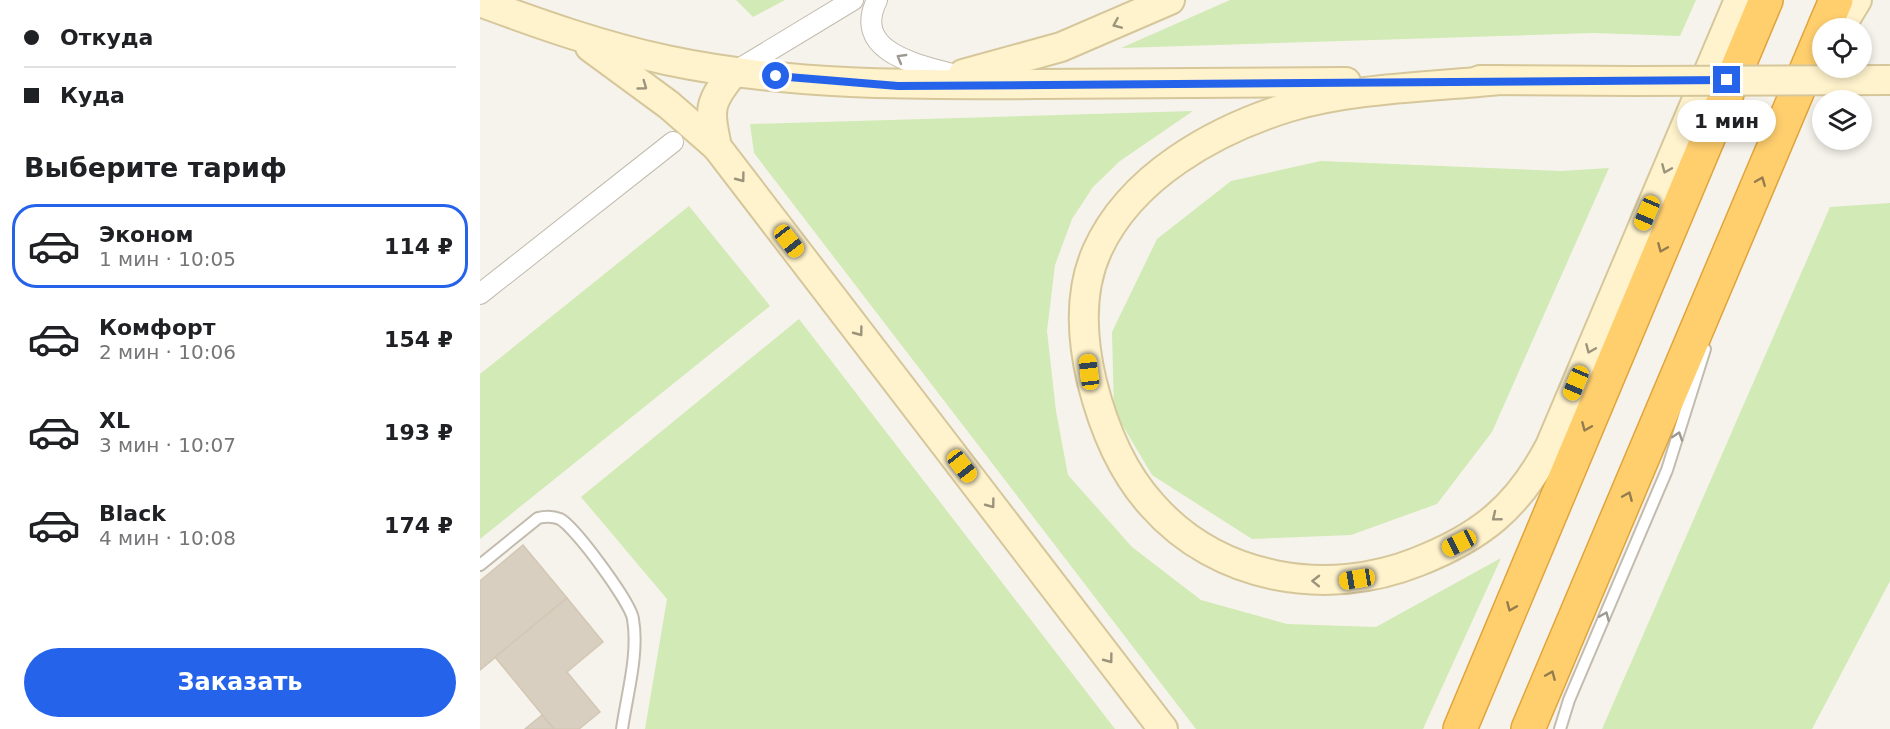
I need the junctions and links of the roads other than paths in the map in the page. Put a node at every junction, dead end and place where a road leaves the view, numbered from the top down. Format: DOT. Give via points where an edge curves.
graph roads {
  1 [pos="853,0"];
  2 [pos="877,0"];
  3 [pos="1170,0"];
  4 [pos="1738,0"];
  5 [pos="1766,0"];
  6 [pos="1836,0"];
  7 [pos="1857,0"];
  8 [pos="480,2"];
  9 [pos="1828,18"];
  10 [pos="1846,18"];
  11 [pos="579,39"];
  12 [pos="1812,57"];
  13 [pos="734,72"];
  14 [pos="956,75"];
  15 [pos="1812,77"];
  16 [pos="1498,80"];
  17 [pos="1890,80"];
  18 [pos="898,86"];
  19 [pos="1783,128"];
  20 [pos="673,142"];
  21 [pos="717,147"];
  22 [pos="1748,212"];
  23 [pos="480,294"];
  24 [pos="1716,313"];
  25 [pos="1709,336"];
  26 [pos="480,565"];
  27 [pos="622,729"];
  28 [pos="1163,729"];
  29 [pos="1460,729"];
  30 [pos="1528,729"];
  31 [pos="1560,729"];
  1 -- 13 [label="street"];
  14 -- 2 [label="street, one-way" via="903,61 880,44 870,28"];
  3 -- 14 [label="main road, one-way" via="1061,47"];
  4 -- 16 [label="main road, one-way" via="1550,446 1532,480 1512,504 1485,526 1431,557 1398,570 1341,581 1311,582 1256,571 1227,560 1152,507 1132,480 1110,437 1096,397 1086,348 1085,296 1097,252 1117,216 1162,172 1191,152 1256,119 1330,98"];
  5 -- 29 [label="highway, one-way"];
  6 -- 9 [label="highway"];
  7 -- 10 [label="main road"];
  8 -- 11 [label="main road"];
  11 -- 13 [label="main road"];
  11 -- 21 [label="main road, one-way" via="669,105"];
  12 -- 19 [label="highway"];
  13 -- 18 [label="main road"];
  13 -- 21 [label="main road" via="719,89 710,114"];
  14 -- 18 [label="main road"];
  15 -- 19 [label="main road"];
  16 -- 17 [label="main road, bridge"];
  16 -- 18 [label="main road"];
  22 -- 19 [label="highway, one-way"];
  20 -- 23 [label="street"];
  21 -- 28 [label="main road, one-way"];
  22 -- 24 [label="lane"];
  30 -- 22 [label="highway, one-way"];
  31 -- 25 [label="lane, one-way" via="1667,470"];
  26 -- 27 [label="lane" via="538,518 550,516 570,526 625,598 633,616"];
}
